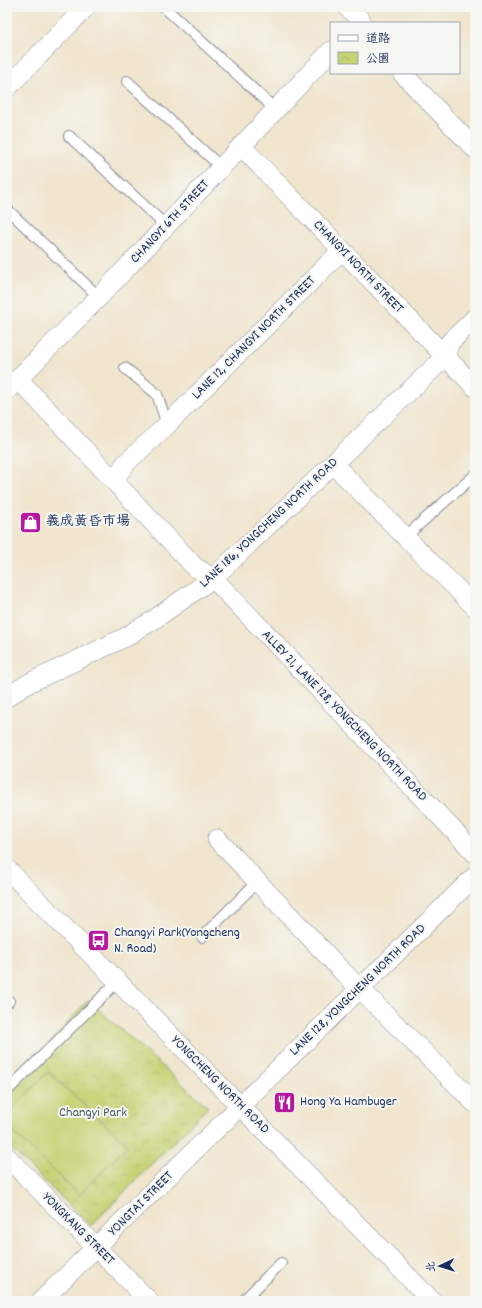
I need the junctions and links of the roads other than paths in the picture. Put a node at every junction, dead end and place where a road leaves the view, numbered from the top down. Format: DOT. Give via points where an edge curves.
graph roads {
  1 [pos="86,7"];
  2 [pos="164,7"];
  3 [pos="330,52"];
  4 [pos="403,74"];
  5 [pos="126,81"];
  6 [pos="7,88"];
  7 [pos="276,110"];
  8 [pos="70,136"];
  9 [pos="241,146"];
  10 [pos="475,149"];
  11 [pos="221,167"];
  12 [pos="7,209"];
  13 [pos="166,226"];
  14 [pos="342,250"];
  15 [pos="99,297"];
  16 [pos="475,318"];
  17 [pos="445,357"];
  18 [pos="125,368"];
  19 [pos="13,384"];
  20 [pos="475,387"];
  21 [pos="166,425"];
  22 [pos="333,464"];
  23 [pos="475,475"];
  24 [pos="114,480"];
  25 [pos="406,536"];
  26 [pos="213,578"];
  27 [pos="475,607"];
  28 [pos="7,697"];
  29 [pos="217,839"];
  30 [pos="475,853"];
  31 [pos="7,869"];
  32 [pos="475,876"];
  33 [pos="257,882"];
  34 [pos="202,937"];
  35 [pos="118,982"];
  36 [pos="359,988"];
  37 [pos="7,1091"];
  38 [pos="475,1103"];
  39 [pos="241,1106"];
  40 [pos="9,1162"];
  41 [pos="97,1248"];
  42 [pos="281,1264"];
  43 [pos="41,1301"];
  44 [pos="149,1301"];
  45 [pos="244,1301"];
  46 [pos="432,1301"];
  1 -- 6 [label="street"];
  2 -- 7 [label="lane"];
  3 -- 7 [label="street, CHANGYI 6TH STREET"];
  4 -- 10 [label="street"];
  5 -- 11 [label="lane"];
  7 -- 9 [label="street, CHANGYI 6TH STREET"];
  8 -- 13 [label="lane"];
  9 -- 11 [label="street, CHANGYI 6TH STREET"];
  9 -- 14 [label="street, CHANGYI NORTH STREET"];
  11 -- 13 [label="street, CHANGYI 6TH STREET"];
  12 -- 15 [label="lane"];
  13 -- 15 [label="street, CHANGYI 6TH STREET"];
  14 -- 17 [label="street, CHANGYI NORTH STREET"];
  14 -- 21 [label="street, LANE 12, CHANGYI NORTH STREET"];
  15 -- 19 [label="street, CHANGYI 6TH STREET"];
  16 -- 17 [label="street, LANE 186, YONGCHENG NORTH ROAD" via="450,342"];
  17 -- 20 [label="street, CHANGYI NORTH STREET"];
  17 -- 22 [label="street, LANE 186, YONGCHENG NORTH ROAD"];
  18 -- 21 [label="lane" via="157,394"];
  19 -- 24 [label="street, ALLEY 21, LANE 128, YONGCHENG NORTH ROAD"];
  21 -- 24 [label="street, LANE 12, CHANGYI NORTH STREET" via="126,463"];
  22 -- 25 [label="street"];
  22 -- 26 [label="street, LANE 186, YONGCHENG NORTH ROAD"];
  23 -- 25 [label="lane"];
  24 -- 26 [label="street, ALLEY 21, LANE 128, YONGCHENG NORTH ROAD" via="195,567"];
  25 -- 27 [label="street"];
  26 -- 28 [label="street, LANE 186, YONGCHENG NORTH ROAD" via="130,635"];
  26 -- 30 [label="street, ALLEY 21, LANE 128, YONGCHENG NORTH ROAD"];
  29 -- 33 [label="street"];
  31 -- 35 [label="street, YONGCHENG NORTH ROAD"];
  32 -- 36 [label="street, LANE 128, YONGCHENG NORTH ROAD"];
  33 -- 34 [label="lane"];
  33 -- 36 [label="street"];
  35 -- 37 [label="lane"];
  35 -- 39 [label="street, YONGCHENG NORTH ROAD"];
  36 -- 38 [label="street"];
  36 -- 39 [label="street, LANE 128, YONGCHENG NORTH ROAD"];
  39 -- 41 [label="street, YONGTAI STREET"];
  39 -- 46 [label="street, YONGCHENG NORTH ROAD"];
  40 -- 41 [label="street, YONGKANG STREET"];
  41 -- 43 [label="street, YONGTAI STREET"];
  41 -- 44 [label="street, YONGKANG STREET"];
  42 -- 45 [label="lane"];
}
